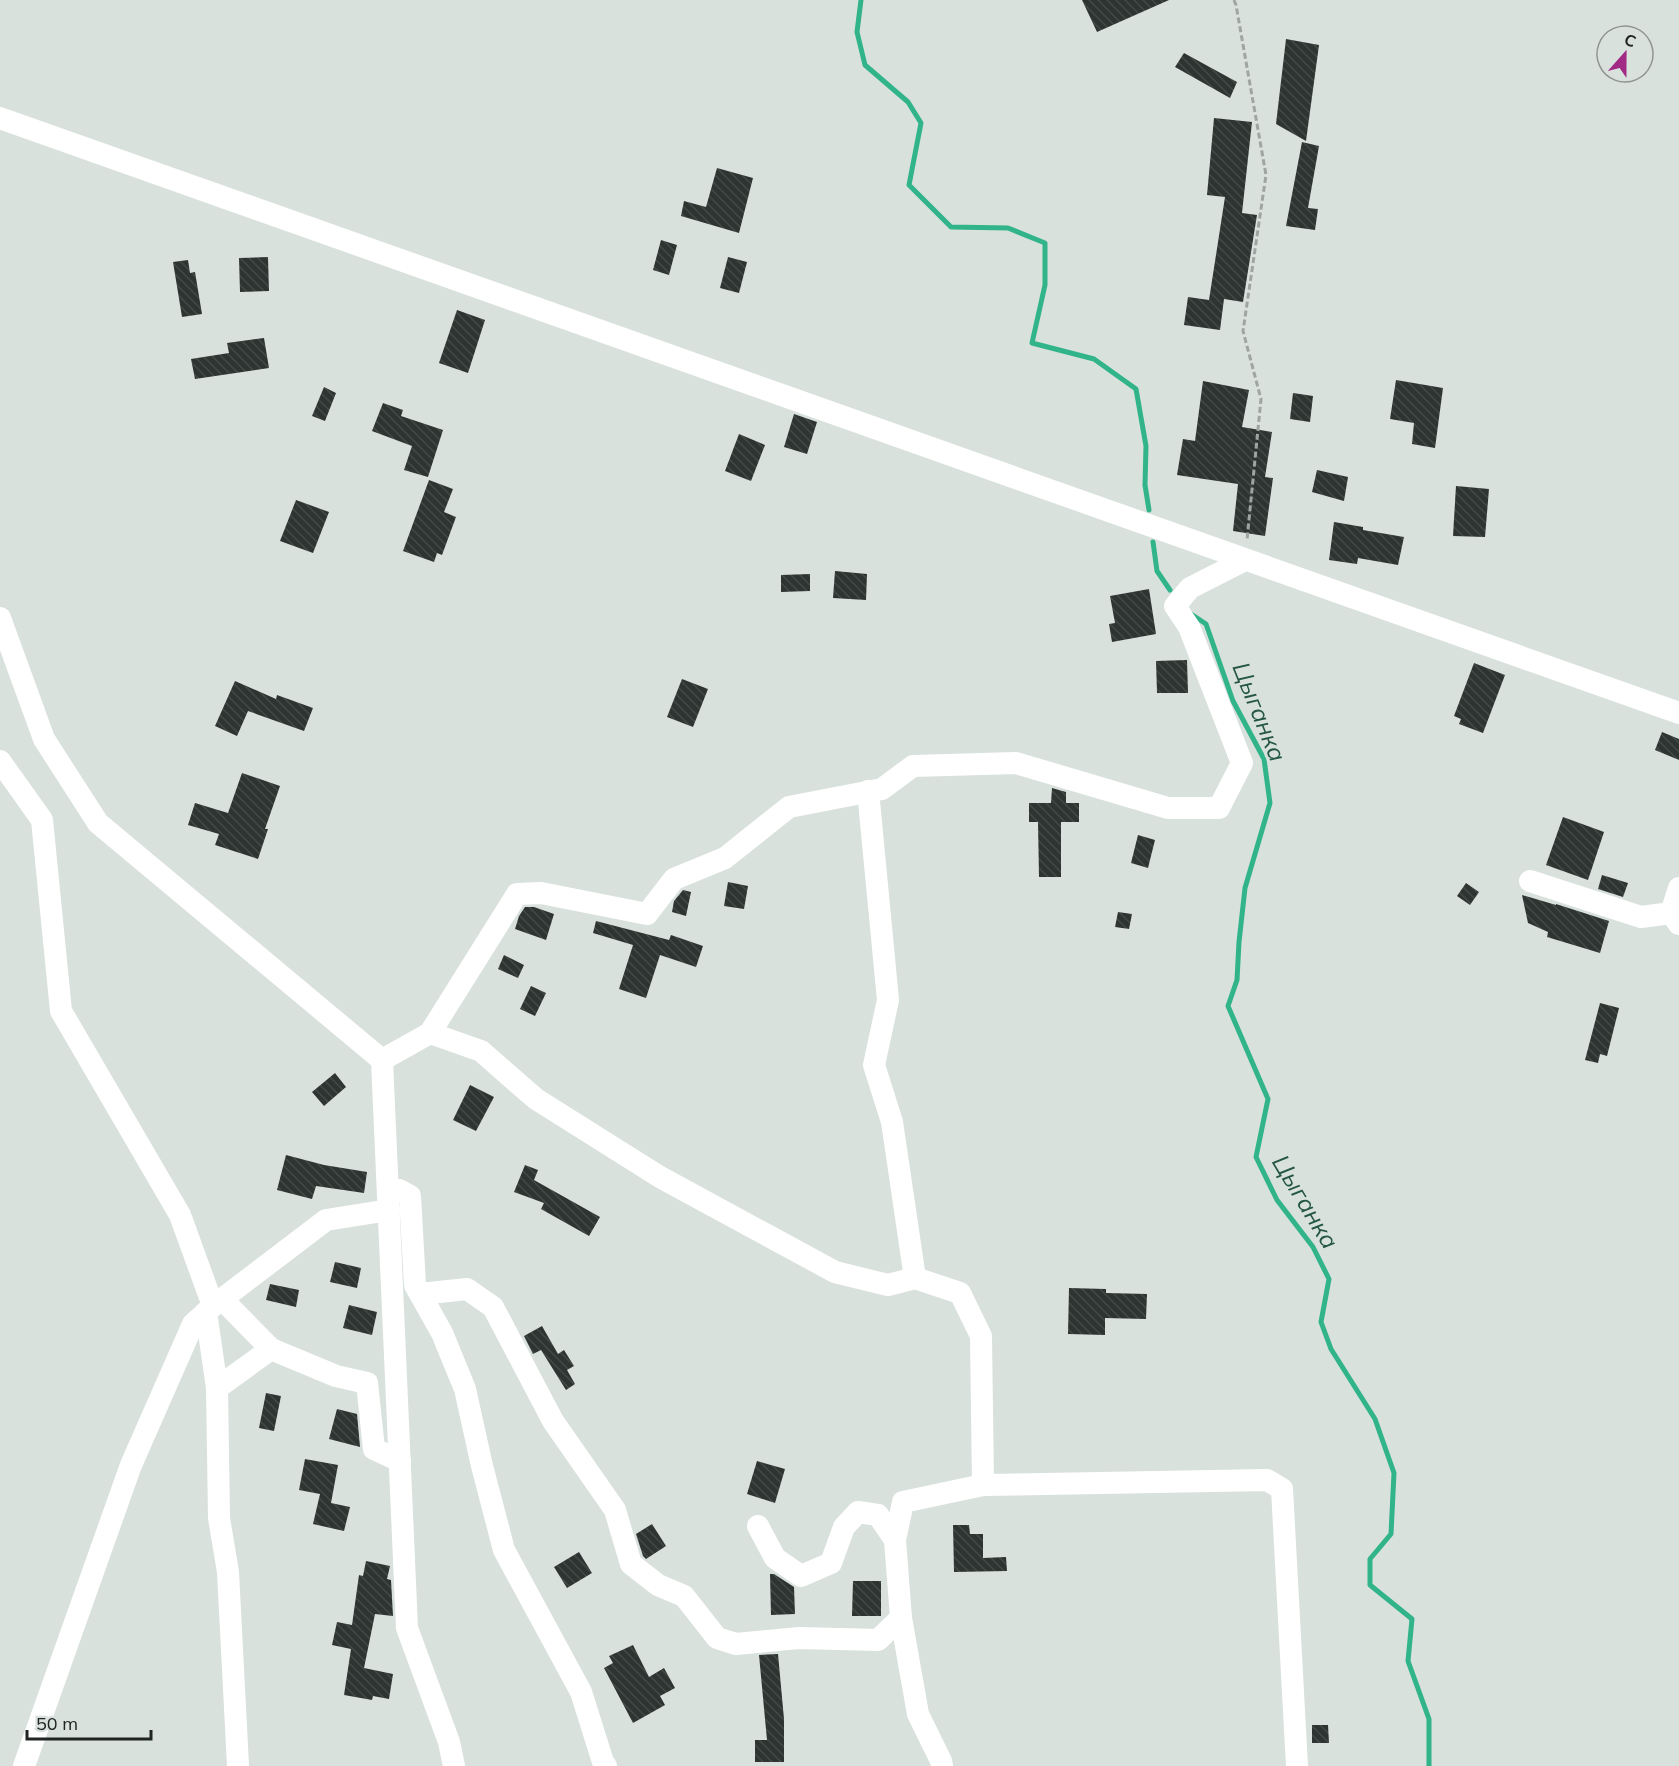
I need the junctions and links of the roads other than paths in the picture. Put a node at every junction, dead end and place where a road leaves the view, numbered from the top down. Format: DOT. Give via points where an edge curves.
graph roads {
  1 [pos="0,118"];
  2 [pos="1245,560"];
  3 [pos="0,618"];
  4 [pos="1679,712"];
  5 [pos="0,761"];
  6 [pos="868,791"];
  7 [pos="1530,880"];
  8 [pos="1679,888"];
  9 [pos="1675,919"];
  10 [pos="430,1033"];
  11 [pos="382,1060"];
  12 [pos="388,1202"];
  13 [pos="915,1278"];
  14 [pos="420,1294"];
  15 [pos="214,1306"];
  16 [pos="271,1349"];
  17 [pos="217,1388"];
  18 [pos="400,1461"];
  19 [pos="983,1485"];
  20 [pos="758,1526"];
  21 [pos="895,1540"];
  22 [pos="901,1618"];
  23 [pos="24,1766"];
  24 [pos="238,1766"];
  25 [pos="454,1766"];
  26 [pos="606,1766"];
  27 [pos="942,1766"];
  28 [pos="1297,1766"];
  1 -- 2 [label="street"];
  2 -- 4 [label="street"];
  2 -- 6 [label="street" via="1190,588 1175,606 1189,627 1242,763 1219,808 1167,808 1016,764 913,766 882,789"];
  3 -- 11 [label="street" via="44,739 98,823"];
  5 -- 15 [label="street" via="42,820 61,1011 180,1215"];
  6 -- 10 [label="street" via="789,807 725,858 674,879 647,914 542,893 517,894"];
  6 -- 13 [label="street" via="888,1000 874,1065 892,1122"];
  7 -- 9 [label="street" via="1641,917"];
  8 -- 9 [label="street"];
  10 -- 11 [label="street"];
  10 -- 13 [label="street" via="481,1051 536,1099 660,1177 835,1272 888,1285"];
  11 -- 12 [label="street"];
  12 -- 14 [label="street" via="399,1190 410,1196 415,1285"];
  12 -- 15 [label="street" via="326,1220"];
  12 -- 18 [label="street"];
  13 -- 19 [label="street" via="960,1293 981,1336"];
  14 -- 22 [label="street" via="467,1289 493,1307 553,1421 615,1510 631,1564 658,1585 684,1596 717,1638 736,1644 799,1638 878,1640"];
  14 -- 26 [label="street" via="465,1389 504,1550 580,1692"];
  15 -- 16 [label="street"];
  15 -- 17 [label="street"];
  15 -- 23 [label="street" via="194,1324 131,1465"];
  16 -- 17 [label="street"];
  16 -- 18 [label="street" via="336,1376 368,1383 374,1449"];
  17 -- 24 [label="street" via="219,1518 228,1572"];
  18 -- 25 [label="street" via="407,1628 449,1742"];
  19 -- 21 [label="street" via="903,1502"];
  19 -- 28 [label="street" via="1267,1480 1282,1490"];
  20 -- 21 [label="street" via="775,1558 801,1576 831,1563 844,1527 858,1512 878,1515"];
  21 -- 22 [label="street"];
  22 -- 27 [label="street" via="918,1714"];
}
